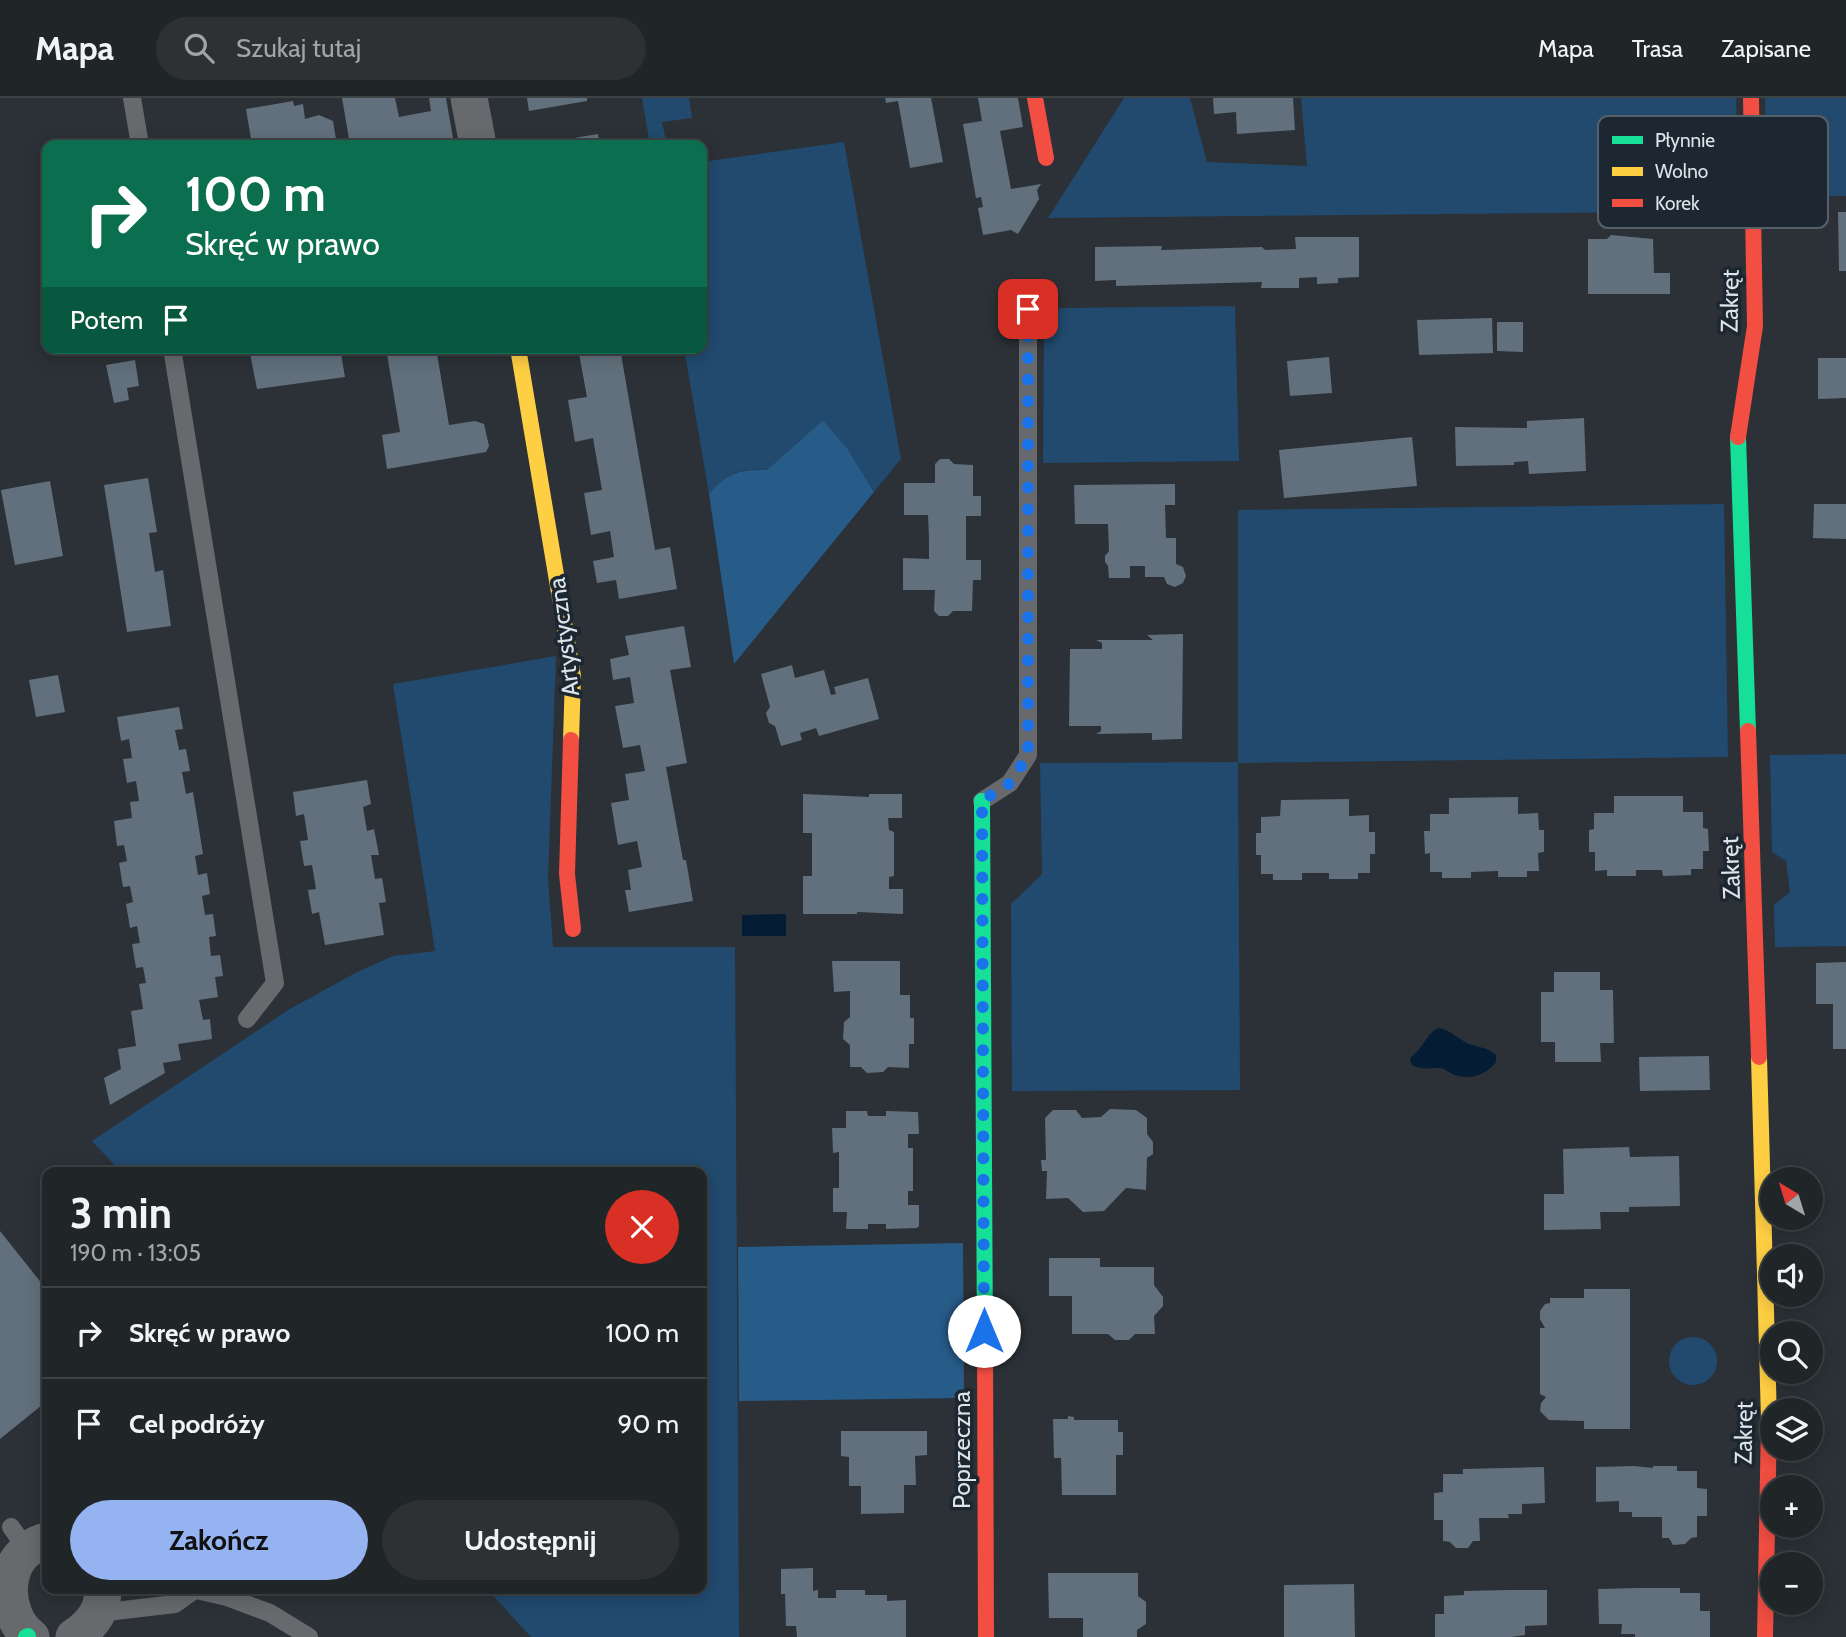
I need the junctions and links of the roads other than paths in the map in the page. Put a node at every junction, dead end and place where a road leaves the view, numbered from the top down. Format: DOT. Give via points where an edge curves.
graph roads {
  1 [pos="132,98"];
  2 [pos="469,98"];
  3 [pos="1035,98"];
  4 [pos="1751,98"];
  5 [pos="1751,116"];
  6 [pos="139,140"];
  7 [pos="477,140"];
  8 [pos="1046,158"];
  9 [pos="1753,228"];
  10 [pos="1028,309"];
  11 [pos="173,354"];
  12 [pos="519,354"];
  13 [pos="982,801"];
  14 [pos="573,929"];
  15 [pos="247,1019"];
  16 [pos="28,1539"];
  17 [pos="188,1594"];
  18 [pos="212,1594"];
  19 [pos="2,1605"];
  20 [pos="92,1613"];
  21 [pos="28,1637"];
  22 [pos="309,1637"];
  23 [pos="985,1637"];
  24 [pos="1765,1637"];
  1 -- 6 [label="lane"];
  2 -- 7 [label="street"];
  3 -- 8 [label="street"];
  4 -- 5 [label="street, Zakręt"];
  9 -- 24 [label="street, Zakręt" via="1755,326 1738,428 1766,1291"];
  10 -- 13 [label="lane" via="1028,755 1010,783"];
  11 -- 15 [label="lane" via="275,983"];
  12 -- 14 [label="street, Artystyczna" via="573,676 567,874"];
  13 -- 23 [label="street, Poprzeczna"];
  16 -- 19 [label="street" via="3,1580"];
  17 -- 20 [label="lane" via="175,1604"];
  18 -- 22 [label="lane" via="270,1613"];
  19 -- 21 [label="street"];
}
